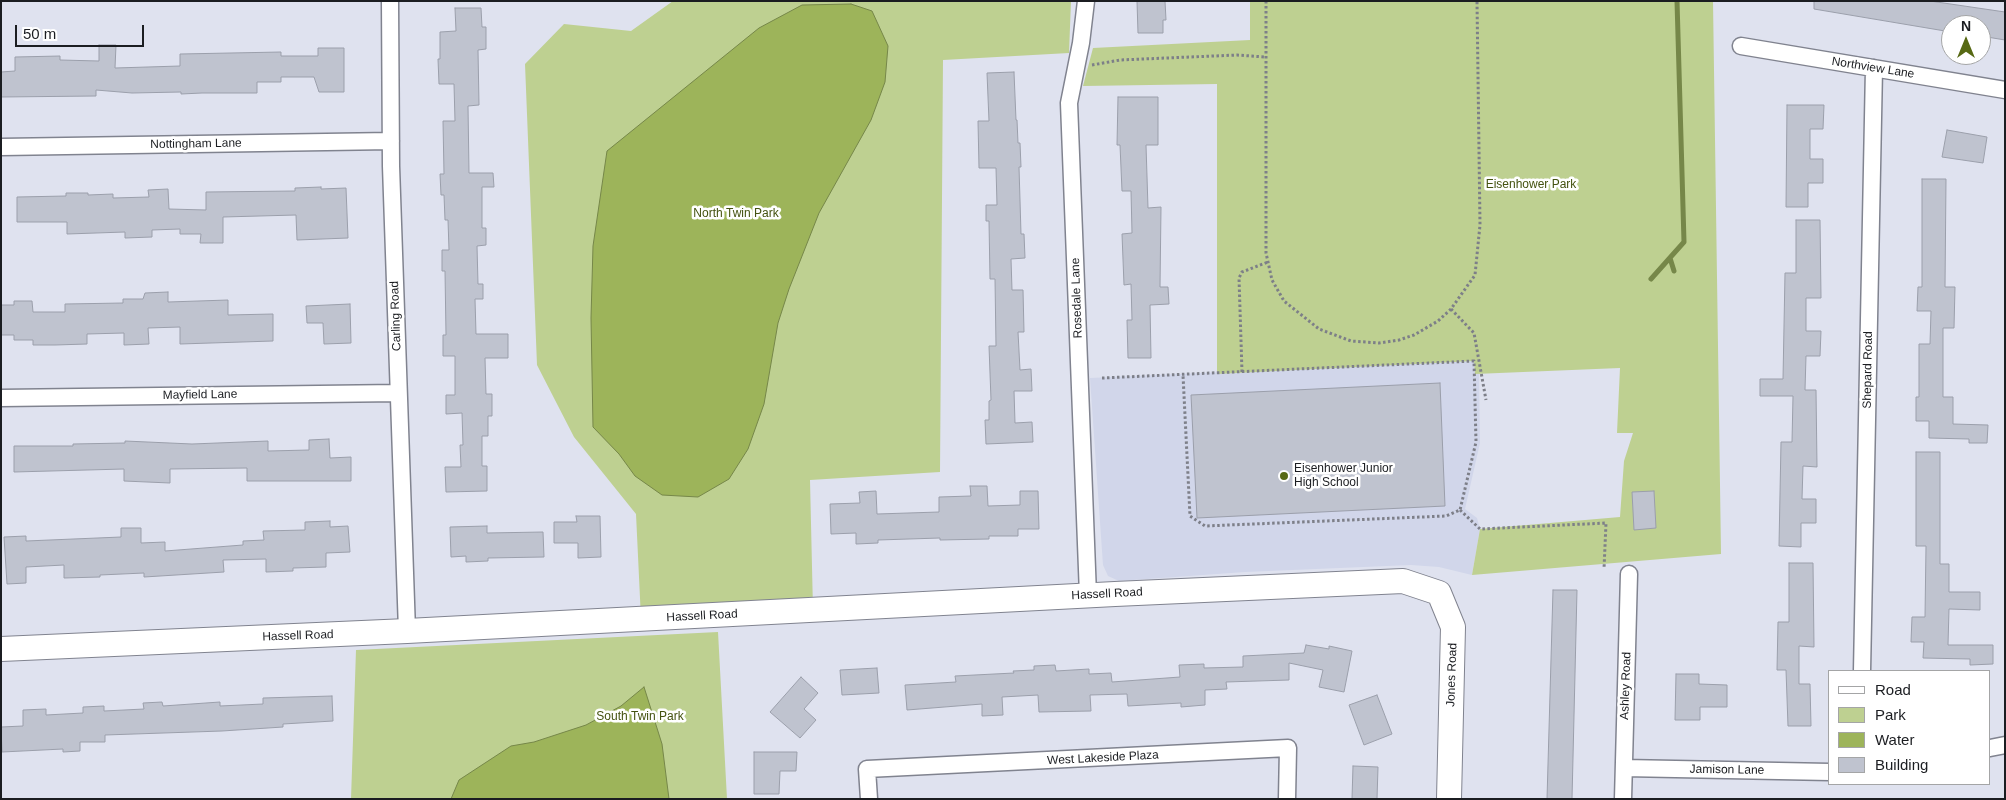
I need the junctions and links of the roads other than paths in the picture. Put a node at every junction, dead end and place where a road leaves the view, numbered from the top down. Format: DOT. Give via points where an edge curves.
graph roads {
  1 [pos="390,1"];
  2 [pos="1086,1"];
  3 [pos="1741,46"];
  4 [pos="1874,68"];
  5 [pos="2005,90"];
  6 [pos="391,141"];
  7 [pos="1,147"];
  8 [pos="398,393"];
  9 [pos="1,398"];
  10 [pos="1629,574"];
  11 [pos="1403,581"];
  12 [pos="1088,595"];
  13 [pos="407,632"];
  14 [pos="1,649"];
  15 [pos="1862,670"];
  16 [pos="2005,745"];
  17 [pos="1991,748"];
  18 [pos="1624,768"];
  19 [pos="1828,772"];
  20 [pos="869,799"];
  21 [pos="1286,799"];
  22 [pos="1449,799"];
  23 [pos="1623,799"];
  1 -- 6 [label="street, Carling Road"];
  2 -- 12 [label="street, Rosedale Lane" via="1070,103"];
  3 -- 4 [label="street, Northview Lane"];
  4 -- 5 [label="street, Northview Lane"];
  4 -- 15 [label="street, Shepard Road"];
  6 -- 7 [label="street, Nottingham Lane"];
  6 -- 8 [label="street, Carling Road"];
  8 -- 9 [label="street, Mayfield Lane"];
  8 -- 13 [label="street, Carling Road"];
  10 -- 18 [label="street, Ashley Road"];
  11 -- 12 [label="street, Hassell Road"];
  11 -- 22 [label="street, Jones Road" via="1439,593 1453,627"];
  12 -- 13 [label="street, Hassell Road"];
  13 -- 14 [label="street, Hassell Road"];
  16 -- 17 [label="street"];
  18 -- 19 [label="street, Jamison Lane"];
  18 -- 23 [label="street, Ashley Road"];
  20 -- 21 [label="street, West Lakeside Plaza" via="867,769 1288,748"];
}
